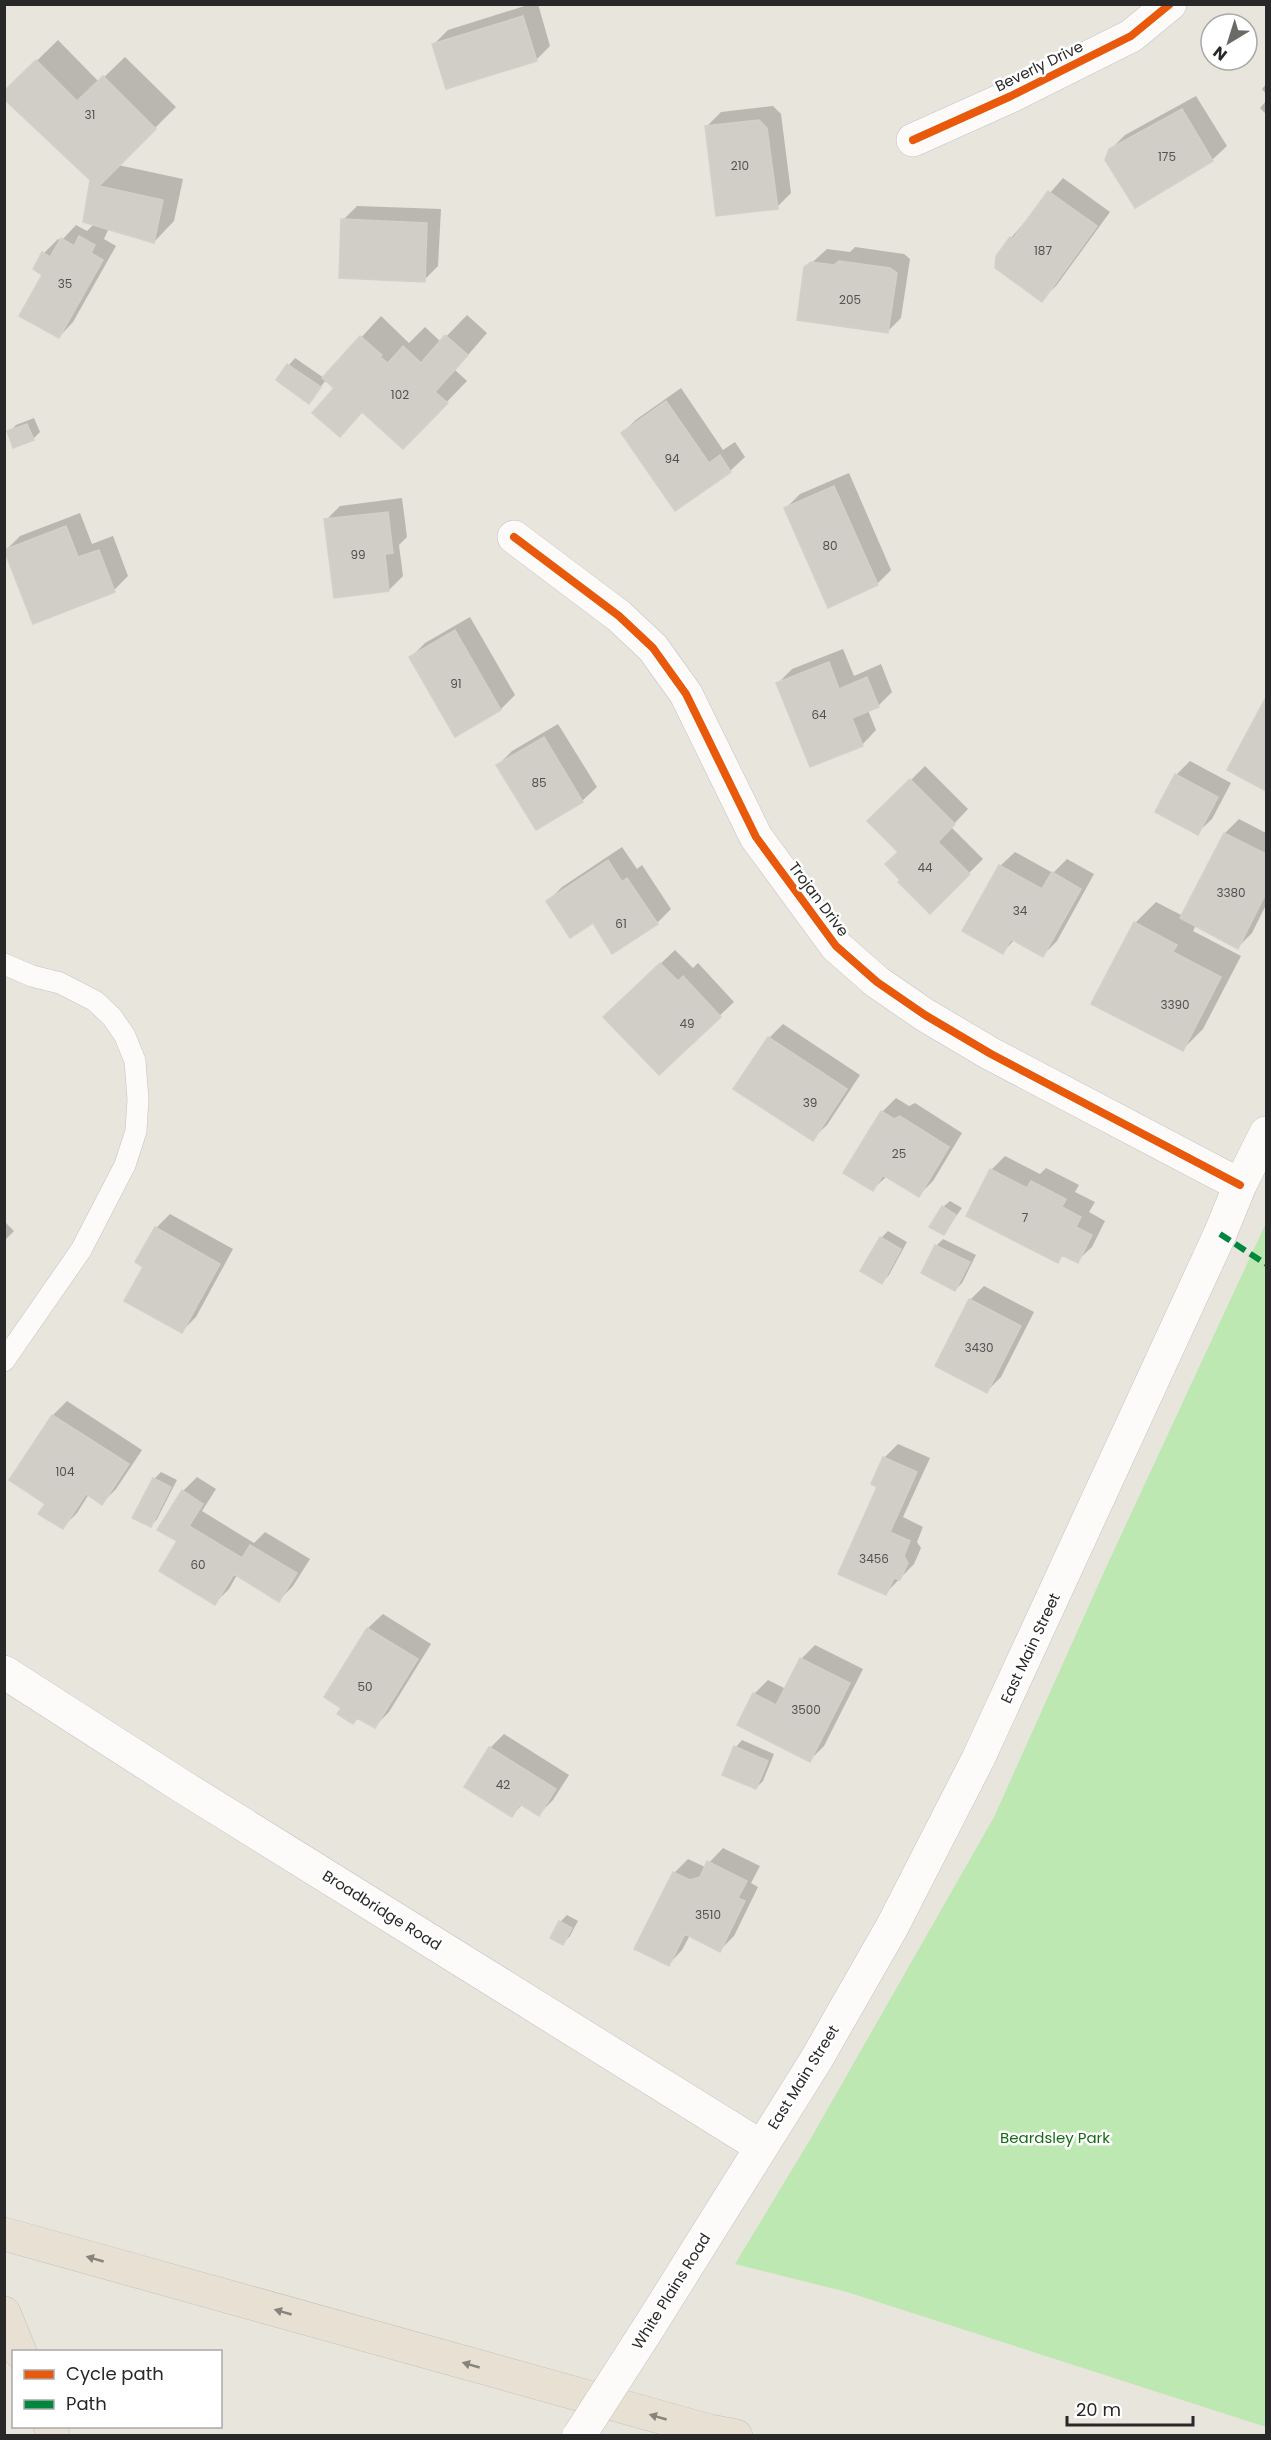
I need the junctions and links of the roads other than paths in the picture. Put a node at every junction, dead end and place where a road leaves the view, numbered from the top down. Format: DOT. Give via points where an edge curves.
graph roads {
  1 [pos="1170,4"];
  2 [pos="913,140"];
  3 [pos="514,537"];
  4 [pos="4,964"];
  5 [pos="1266,1133"];
  6 [pos="1240,1185"];
  7 [pos="4,1361"];
  8 [pos="4,1672"];
  9 [pos="760,2146"];
  10 [pos="4,2234"];
  11 [pos="4,2313"];
  12 [pos="19,2350"];
  13 [pos="579,2436"];
  14 [pos="736,2436"];
  1 -- 2 [label="main road, Beverly Drive" via="1131,36"];
  3 -- 6 [label="main road, Trojan Drive" via="619,616 653,648 686,694 756,837 836,946 876,982 992,1054"];
  4 -- 7 [label="lane" via="60,983 95,1001 112,1017 135,1061 138,1099 136,1131 125,1165 81,1250"];
  5 -- 6 [label="main road, East Main Street"];
  6 -- 9 [label="main road, East Main Street" via="978,1759 892,1927 816,2060"];
  8 -- 9 [label="main road, Broadbridge Road"];
  9 -- 13 [label="main road, White Plains Road, bridge"];
  14 -- 10 [label="highway, one-way"];
  11 -- 12 [label="highway"];
}
